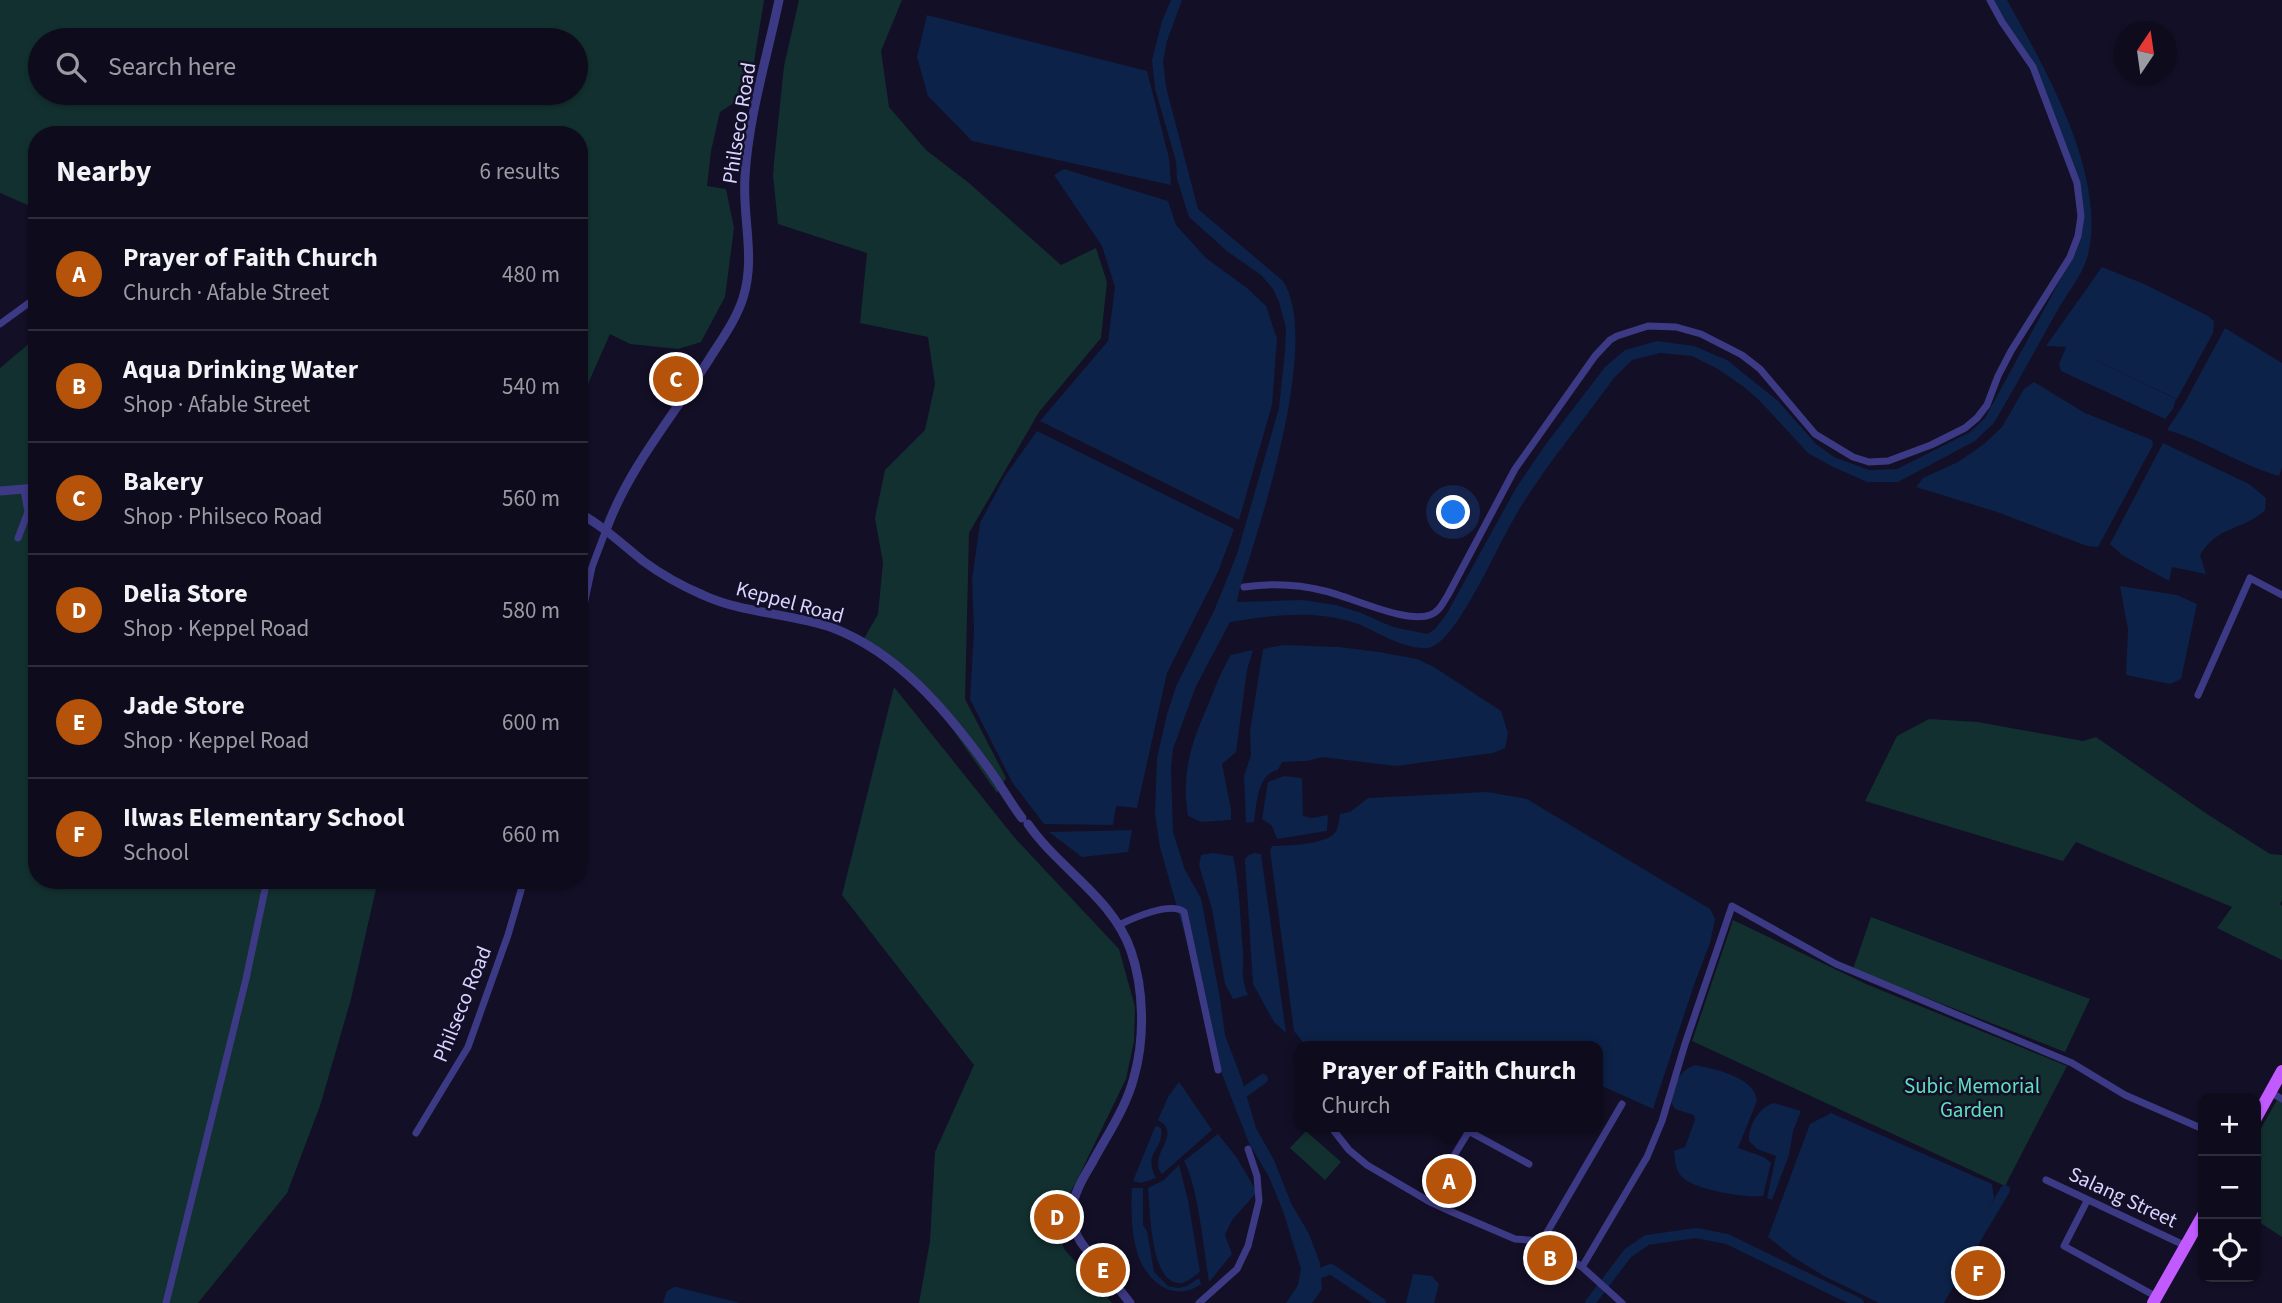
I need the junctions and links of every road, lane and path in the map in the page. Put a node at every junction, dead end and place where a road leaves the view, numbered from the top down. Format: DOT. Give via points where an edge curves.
graph roads {
  1 [pos="779,0"];
  2 [pos="1990,0"];
  3 [pos="28,304"];
  4 [pos="0,324"];
  5 [pos="28,489"];
  6 [pos="24,490"];
  7 [pos="0,491"];
  8 [pos="588,519"];
  9 [pos="606,530"];
  10 [pos="18,538"];
  11 [pos="588,585"];
  12 [pos="1244,587"];
  13 [pos="2282,595"];
  14 [pos="2198,695"];
  15 [pos="265,889"];
  16 [pos="521,889"];
  17 [pos="1119,925"];
  18 [pos="1218,1070"];
  19 [pos="2282,1071"];
  20 [pos="2270,1092"];
  21 [pos="2282,1099"];
  22 [pos="1622,1104"];
  23 [pos="2261,1109"];
  24 [pos="2198,1127"];
  25 [pos="1335,1132"];
  26 [pos="1463,1132"];
  27 [pos="1470,1132"];
  28 [pos="416,1133"];
  29 [pos="1248,1149"];
  30 [pos="1529,1164"];
  31 [pos="2046,1180"];
  32 [pos="1427,1200"];
  33 [pos="2087,1201"];
  34 [pos="2201,1219"];
  35 [pos="1542,1241"];
  36 [pos="2186,1246"];
  37 [pos="1582,1267"];
  38 [pos="2155,1300"];
  39 [pos="166,1303"];
  40 [pos="1130,1303"];
  41 [pos="1199,1303"];
  42 [pos="1622,1303"];
  1 -- 9 [label="street, Philseco Road" via="747,157 750,257 743,298 726,332 629,480"];
  2 -- 12 [label="street" via="2034,66 2077,183 2081,216 2070,257 2007,358 1987,405 1971,423 1897,458 1860,460 1815,434 1769,377 1742,355 1688,329 1648,326 1617,336 1595,356 1515,469 1435,613 1409,616 1304,587"];
  3 -- 4 [label="street"];
  5 -- 6 [label="street"];
  6 -- 7 [label="street"];
  6 -- 10 [label="street" via="28,512"];
  8 -- 9 [label="street, Keppel Road"];
  9 -- 11 [label="street, Philseco Road"];
  9 -- 17 [label="street, Keppel Road" via="652,567 706,597 827,627 878,652 952,722 1025,821"];
  13 -- 14 [label="street" via="2250,578"];
  15 -- 39 [label="street"];
  16 -- 28 [label="street, Philseco Road" via="468,1047"];
  17 -- 18 [label="street" via="1145,914 1175,908 1184,912"];
  17 -- 40 [label="street, Keppel Road" via="1137,974 1140,1012 1135,1076 1073,1205 1074,1231"];
  19 -- 20 [label="main road"];
  20 -- 21 [label="street"];
  20 -- 23 [label="main road"];
  22 -- 35 [label="street"];
  24 -- 37 [label="street" via="2118,1092 2072,1063 1836,964 1732,906 1662,1121 1647,1157"];
  25 -- 32 [label="street" via="1357,1158"];
  26 -- 32 [label="street"];
  27 -- 30 [label="street"];
  29 -- 41 [label="street" via="1259,1201 1248,1246 1237,1269"];
  31 -- 33 [label="street, Salang Street"];
  32 -- 35 [label="street" via="1515,1239"];
  33 -- 36 [label="street, Salang Street"];
  33 -- 38 [label="street" via="2064,1246"];
  34 -- 36 [label="main road"];
  35 -- 37 [label="street"];
  36 -- 38 [label="main road"];
  37 -- 42 [label="street"];
}
